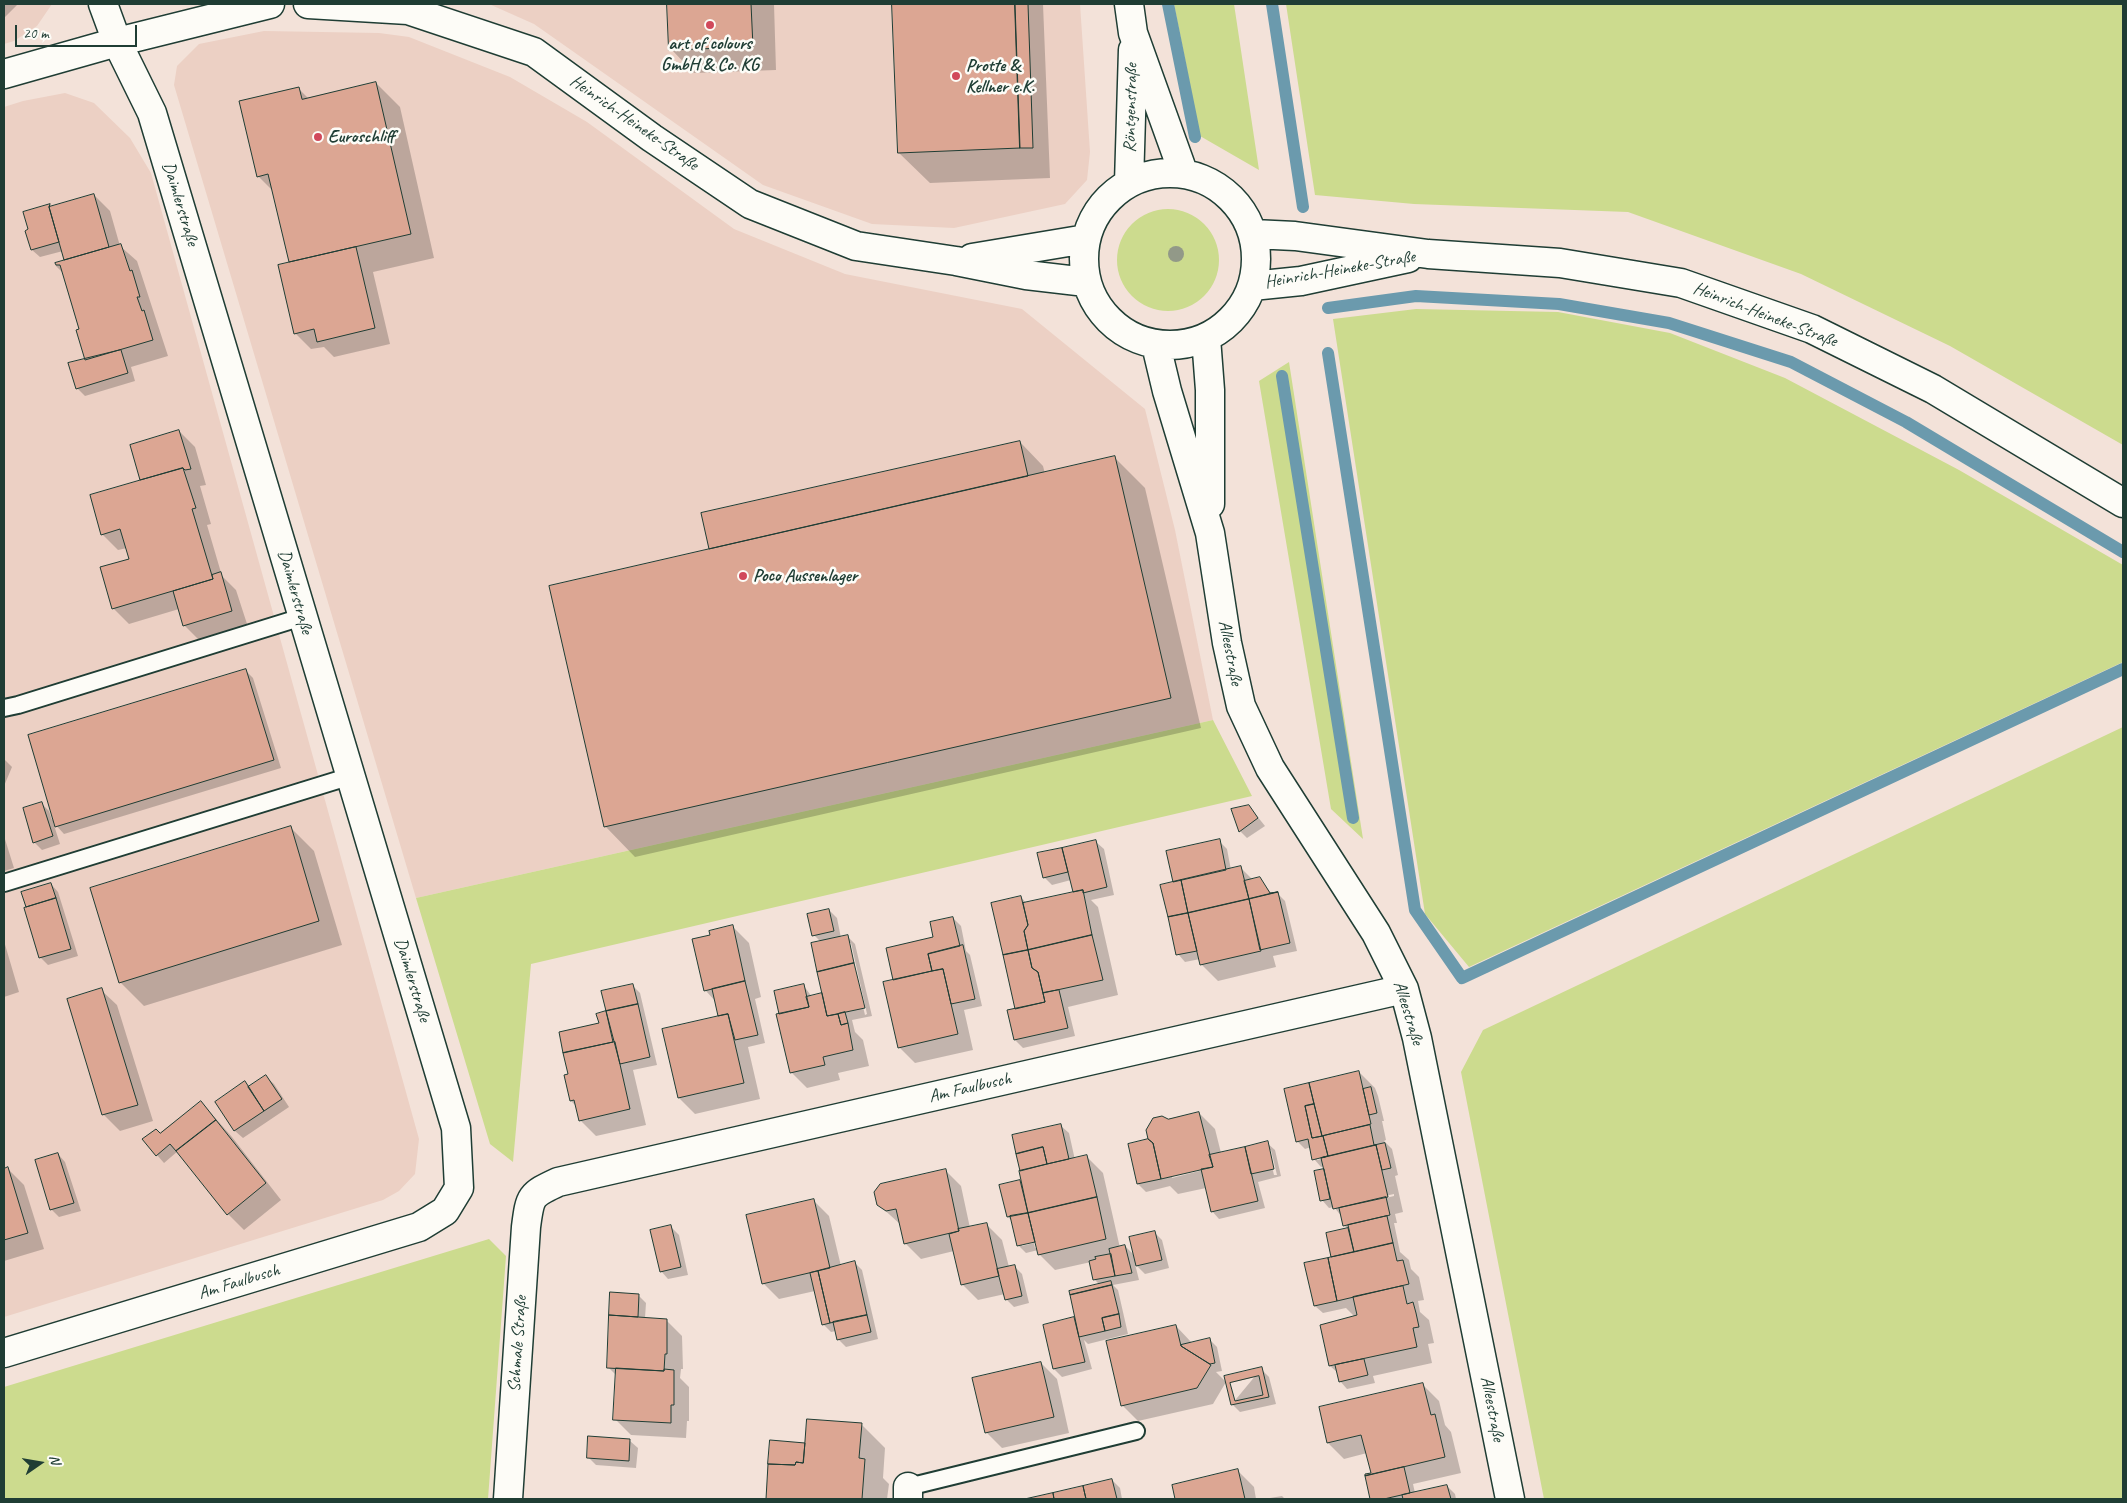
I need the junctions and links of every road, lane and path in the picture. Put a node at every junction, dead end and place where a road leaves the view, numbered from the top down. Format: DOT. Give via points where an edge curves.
graph roads {
  1 [pos="103,4"];
  2 [pos="270,4"];
  3 [pos="308,4"];
  4 [pos="1128,4"];
  5 [pos="1133,33"];
  6 [pos="117,42"];
  7 [pos="4,74"];
  8 [pos="1183,172"];
  9 [pos="1129,183"];
  10 [pos="1253,234"];
  11 [pos="1086,239"];
  12 [pos="1428,254"];
  13 [pos="956,261"];
  14 [pos="1086,282"];
  15 [pos="1252,286"];
  16 [pos="1206,338"];
  17 [pos="1156,345"];
  18 [pos="2123,503"];
  19 [pos="1210,533"];
  20 [pos="302,618"];
  21 [pos="4,708"];
  22 [pos="351,776"];
  23 [pos="4,883"];
  24 [pos="1404,989"];
  25 [pos="459,1188"];
  26 [pos="538,1191"];
  27 [pos="4,1354"];
  28 [pos="1136,1431"];
  29 [pos="908,1493"];
  30 [pos="508,1499"];
  31 [pos="1510,1499"];
  1 -- 6 [label="street, Daimlerstraße"];
  2 -- 6 [label="street"];
  3 -- 13 [label="street, Heinrich-Heineke-Straße" via="408,10 534,52 750,204 856,246"];
  4 -- 5 [label="street, Röntgenstraße"];
  5 -- 8 [label="street, Röntgenstraße"];
  5 -- 9 [label="street, Röntgenstraße"];
  6 -- 7 [label="street"];
  6 -- 20 [label="street, Daimlerstraße" via="152,113"];
  8 -- 9 [label="street" via="1153,174"];
  8 -- 10 [label="street" via="1216,186 1240,208"];
  9 -- 11 [label="street" via="1100,208"];
  10 -- 12 [label="street, Heinrich-Heineke-Straße" via="1295,236"];
  10 -- 15 [label="street" via="1256,262"];
  11 -- 13 [label="street, Heinrich-Heineke-Straße"];
  11 -- 14 [label="street"];
  12 -- 15 [label="street, Heinrich-Heineke-Straße" via="1301,281"];
  12 -- 18 [label="street, Heinrich-Heineke-Straße" via="1560,263 1681,283 1812,329 1933,389"];
  13 -- 14 [label="street, Heinrich-Heineke-Straße" via="1026,275"];
  14 -- 17 [label="street" via="1105,318 1133,338"];
  15 -- 16 [label="street" via="1237,315"];
  16 -- 17 [label="street" via="1183,346"];
  16 -- 19 [label="street, Alleestraße" via="1210,390"];
  17 -- 19 [label="street, Alleestraße"];
  19 -- 24 [label="street, Alleestraße" via="1227,643 1241,706 1270,768 1376,933"];
  20 -- 21 [label="lane"];
  20 -- 22 [label="street, Daimlerstraße"];
  22 -- 23 [label="lane"];
  22 -- 25 [label="street, Daimlerstraße" via="456,1128"];
  24 -- 26 [label="street, Am Faulbusch" via="558,1182"];
  24 -- 31 [label="street, Alleestraße" via="1417,1038"];
  25 -- 27 [label="street, Am Faulbusch" via="445,1211 419,1228"];
  26 -- 30 [label="street, Schmale Straße" via="530,1202 526,1227"];
  28 -- 29 [label="lane"];
}
